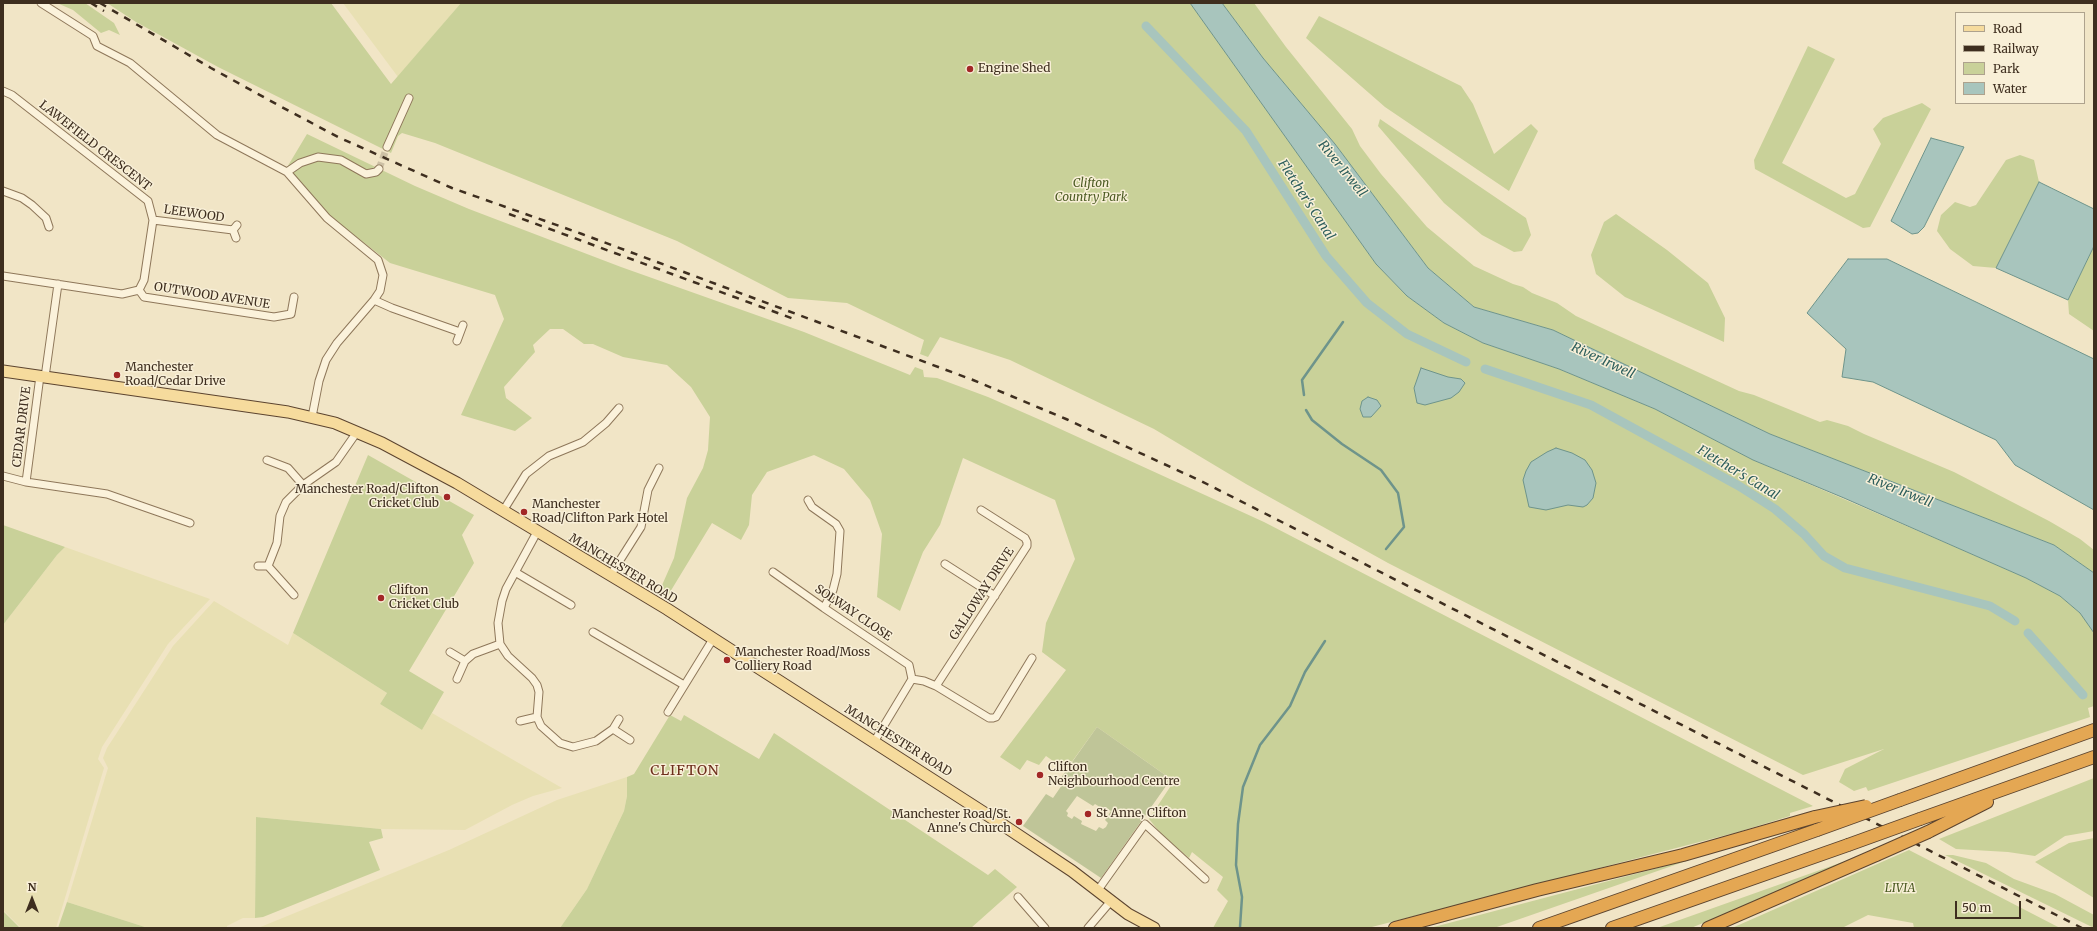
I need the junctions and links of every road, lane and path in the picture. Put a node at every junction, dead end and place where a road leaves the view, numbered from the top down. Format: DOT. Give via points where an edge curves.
graph roads {
  1 [pos="41,3"];
  2 [pos="3,91"];
  3 [pos="408,98"];
  4 [pos="387,147"];
  5 [pos="379,168"];
  6 [pos="287,172"];
  7 [pos="3,191"];
  8 [pos="153,220"];
  9 [pos="49,227"];
  10 [pos="236,238"];
  11 [pos="3,276"];
  12 [pos="58,284"];
  13 [pos="139,290"];
  14 [pos="294,297"];
  15 [pos="374,300"];
  16 [pos="457,341"];
  17 [pos="3,371"];
  18 [pos="43,376"];
  19 [pos="619,408"];
  20 [pos="312,417"];
  21 [pos="357,432"];
  22 [pos="267,460"];
  23 [pos="659,468"];
  24 [pos="3,476"];
  25 [pos="26,482"];
  26 [pos="303,485"];
  27 [pos="808,500"];
  28 [pos="981,510"];
  29 [pos="504,511"];
  30 [pos="190,523"];
  31 [pos="536,532"];
  32 [pos="945,564"];
  33 [pos="258,566"];
  34 [pos="268,566"];
  35 [pos="515,572"];
  36 [pos="773,572"];
  37 [pos="610,576"];
  38 [pos="294,595"];
  39 [pos="995,596"];
  40 [pos="558,598"];
  41 [pos="554,605"];
  42 [pos="571,605"];
  43 [pos="824,608"];
  44 [pos="593,632"];
  45 [pos="713,639"];
  46 [pos="500,644"];
  47 [pos="450,652"];
  48 [pos="1032,658"];
  49 [pos="465,661"];
  50 [pos="457,679"];
  51 [pos="912,679"];
  52 [pos="684,685"];
  53 [pos="936,686"];
  54 [pos="668,712"];
  55 [pos="537,717"];
  56 [pos="619,719"];
  57 [pos="520,721"];
  58 [pos="612,729"];
  59 [pos="2094,730"];
  60 [pos="630,740"];
  61 [pos="874,742"];
  62 [pos="2094,757"];
  63 [pos="2018,785"];
  64 [pos="1900,800"];
  65 [pos="1205,879"];
  66 [pos="1098,890"];
  67 [pos="1018,897"];
  68 [pos="1111,901"];
  69 [pos="1128,914"];
  70 [pos="1045,928"];
  71 [pos="1088,928"];
  72 [pos="1138,928"];
  73 [pos="1154,928"];
  74 [pos="1395,928"];
  75 [pos="1539,928"];
  76 [pos="1612,928"];
  77 [pos="1708,928"];
  1 -- 6 [label="street" via="93,36 94,49 130,63 217,135"];
  2 -- 8 [label="street, LAWEFIELD CRESCENT" via="12,95 148,201"];
  3 -- 4 [label="street"];
  5 -- 6 [label="street" via="376,172 366,174 341,160 318,157 300,163"];
  6 -- 15 [label="street" via="327,218 378,260 382,267 383,280"];
  7 -- 9 [label="street" via="32,205 46,218"];
  8 -- 10 [label="street, LEEWOOD" via="235,228"];
  8 -- 13 [label="street, LAWEFIELD CRESCENT" via="144,280"];
  11 -- 12 [label="street"];
  12 -- 13 [label="street" via="122,294"];
  12 -- 18 [label="street"];
  13 -- 14 [label="street, OUTWOOD AVENUE" via="144,296 274,317 291,314"];
  15 -- 16 [label="street" via="462,329"];
  15 -- 20 [label="street" via="337,343 326,360"];
  17 -- 18 [label="main road, MANCHESTER ROAD"];
  18 -- 20 [label="main road, MANCHESTER ROAD"];
  18 -- 25 [label="street, CEDAR DRIVE"];
  19 -- 29 [label="street" via="583,442 549,456 526,474"];
  20 -- 21 [label="main road, MANCHESTER ROAD"];
  21 -- 26 [label="street" via="336,462"];
  21 -- 29 [label="main road, MANCHESTER ROAD" via="408,456"];
  22 -- 26 [label="street" via="288,468"];
  23 -- 37 [label="street" via="650,485 641,527"];
  24 -- 25 [label="street, CEDAR DRIVE"];
  25 -- 30 [label="street" via="107,494"];
  26 -- 34 [label="street" via="282,509 277,543"];
  27 -- 43 [label="street" via="812,507 836,524 840,531 838,574"];
  28 -- 39 [label="street, GALLOWAY DRIVE" via="1025,538 1027,542 1027,546"];
  29 -- 31 [label="main road, MANCHESTER ROAD"];
  31 -- 35 [label="street"];
  31 -- 37 [label="main road, MANCHESTER ROAD"];
  32 -- 39 [label="street"];
  33 -- 34 [label="street"];
  34 -- 38 [label="street"];
  35 -- 40 [label="street"];
  35 -- 46 [label="street" via="506,589 499,612"];
  36 -- 43 [label="street, SOLWAY CLOSE"];
  37 -- 45 [label="main road, MANCHESTER ROAD"];
  39 -- 53 [label="street, GALLOWAY DRIVE"];
  40 -- 41 [label="street"];
  40 -- 42 [label="street"];
  43 -- 51 [label="street, SOLWAY CLOSE" via="909,665"];
  44 -- 52 [label="street"];
  45 -- 52 [label="street"];
  45 -- 61 [label="main road, MANCHESTER ROAD"];
  46 -- 49 [label="street" via="480,649"];
  46 -- 55 [label="street" via="508,656 537,685"];
  47 -- 49 [label="street"];
  48 -- 53 [label="street" via="993,718"];
  49 -- 50 [label="street"];
  51 -- 53 [label="street" via="924,680"];
  51 -- 61 [label="street"];
  52 -- 54 [label="street"];
  55 -- 57 [label="street"];
  55 -- 58 [label="street" via="547,733 560,743 573,747 596,741"];
  56 -- 58 [label="street"];
  58 -- 60 [label="street"];
  59 -- 64 [label="highway"];
  61 -- 66 [label="main road, MANCHESTER ROAD" via="1019,835"];
  62 -- 63 [label="highway"];
  63 -- 76 [label="highway, bridge"];
  63 -- 77 [label="highway, bridge" via="1959,818"];
  64 -- 74 [label="highway, bridge" via="1815,817 1682,855"];
  64 -- 75 [label="highway, bridge"];
  65 -- 66 [label="street" via="1145,824"];
  66 -- 68 [label="main road, MANCHESTER ROAD"];
  67 -- 70 [label="street"];
  68 -- 69 [label="main road, MANCHESTER ROAD"];
  68 -- 71 [label="street"];
  69 -- 72 [label="main road, MANCHESTER ROAD"];
  69 -- 73 [label="main road, MANCHESTER ROAD"];
}
